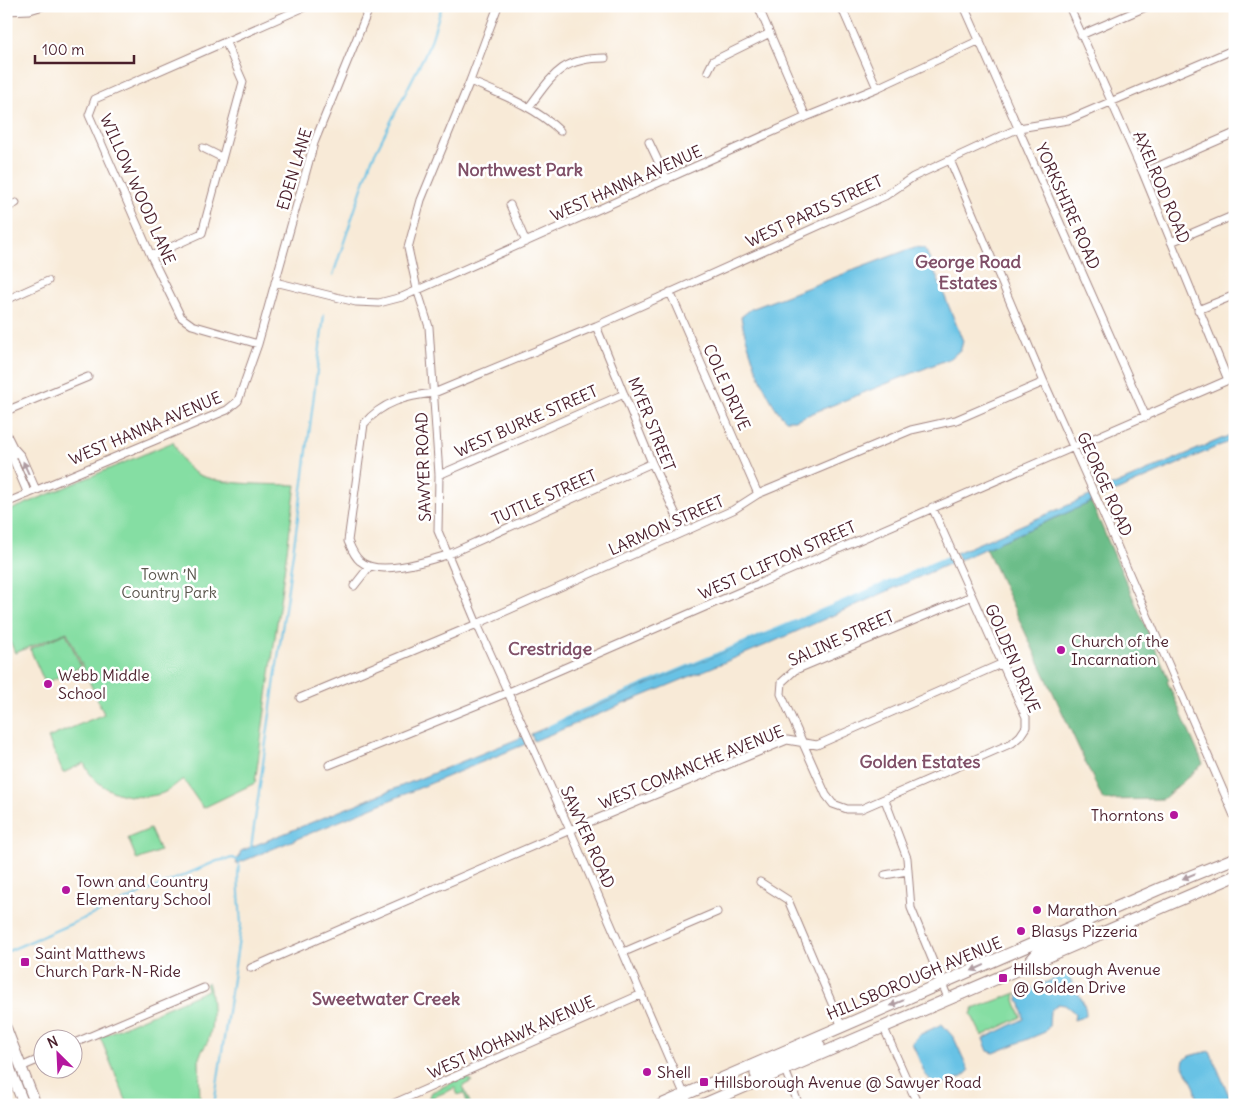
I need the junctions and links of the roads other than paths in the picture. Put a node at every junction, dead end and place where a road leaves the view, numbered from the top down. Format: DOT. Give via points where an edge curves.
graph roads {
  1 [pos="43,6"];
  2 [pos="307,6"];
  3 [pos="370,6"];
  4 [pos="498,6"];
  5 [pos="758,6"];
  6 [pos="841,6"];
  7 [pos="964,6"];
  8 [pos="1069,6"];
  9 [pos="1148,6"];
  10 [pos="6,11"];
  11 [pos="770,33"];
  12 [pos="1081,36"];
  13 [pos="980,40"];
  14 [pos="226,43"];
  15 [pos="1235,49"];
  16 [pos="605,58"];
  17 [pos="708,71"];
  18 [pos="470,81"];
  19 [pos="877,88"];
  20 [pos="1110,102"];
  21 [pos="529,107"];
  22 [pos="806,117"];
  23 [pos="1018,128"];
  24 [pos="560,131"];
  25 [pos="1235,133"];
  26 [pos="649,142"];
  27 [pos="203,148"];
  28 [pos="221,157"];
  29 [pos="950,160"];
  30 [pos="1143,172"];
  31 [pos="667,180"];
  32 [pos="16,204"];
  33 [pos="510,205"];
  34 [pos="6,208"];
  35 [pos="1235,215"];
  36 [pos="526,242"];
  37 [pos="1171,242"];
  38 [pos="151,256"];
  39 [pos="48,281"];
  40 [pos="276,282"];
  41 [pos="417,289"];
  42 [pos="670,292"];
  43 [pos="1235,295"];
  44 [pos="6,300"];
  45 [pos="1198,310"];
  46 [pos="596,326"];
  47 [pos="258,344"];
  48 [pos="88,377"];
  49 [pos="1232,379"];
  50 [pos="1044,382"];
  51 [pos="434,393"];
  52 [pos="624,394"];
  53 [pos="6,411"];
  54 [pos="1146,417"];
  55 [pos="6,433"];
  56 [pos="1074,447"];
  57 [pos="10,449"];
  58 [pos="652,464"];
  59 [pos="439,475"];
  60 [pos="36,490"];
  61 [pos="28,494"];
  62 [pos="758,494"];
  63 [pos="6,503"];
  64 [pos="932,507"];
  65 [pos="684,532"];
  66 [pos="447,555"];
  67 [pos="369,566"];
  68 [pos="354,586"];
  69 [pos="972,596"];
  70 [pos="477,624"];
  71 [pos="1004,664"];
  72 [pos="509,692"];
  73 [pos="300,698"];
  74 [pos="802,741"];
  75 [pos="328,765"];
  76 [pos="885,800"];
  77 [pos="1235,818"];
  78 [pos="570,830"];
  79 [pos="1235,858"];
  80 [pos="907,871"];
  81 [pos="885,875"];
  82 [pos="1235,876"];
  83 [pos="760,882"];
  84 [pos="717,912"];
  85 [pos="1086,920"];
  86 [pos="624,952"];
  87 [pos="1029,963"];
  88 [pos="251,968"];
  89 [pos="942,984"];
  90 [pos="204,988"];
  91 [pos="642,994"];
  92 [pos="948,998"];
  93 [pos="866,1017"];
  94 [pos="883,1026"];
  95 [pos="842,1027"];
  96 [pos="7,1032"];
  97 [pos="82,1040"];
  98 [pos="792,1048"];
  99 [pos="6,1059"];
  100 [pos="32,1062"];
  101 [pos="22,1067"];
  102 [pos="785,1070"];
  103 [pos="734,1091"];
  104 [pos="687,1099"];
  105 [pos="24,1105"];
  106 [pos="36,1105"];
  107 [pos="390,1105"];
  108 [pos="661,1105"];
  109 [pos="702,1105"];
  110 [pos="799,1105"];
  111 [pos="918,1105"];
  1 -- 10 [label="street"];
  2 -- 14 [label="street, WILLOW WOOD LANE"];
  3 -- 40 [label="street, EDEN LANE" via="314,143"];
  4 -- 18 [label="street, SAWYER ROAD"];
  5 -- 11 [label="street"];
  6 -- 19 [label="street"];
  7 -- 13 [label="street, YORKSHIRE ROAD"];
  8 -- 12 [label="street, AXELROD ROAD"];
  9 -- 12 [label="street"];
  11 -- 17 [label="street" via="713,61"];
  11 -- 22 [label="street"];
  12 -- 20 [label="street, AXELROD ROAD"];
  13 -- 19 [label="street, WEST HANNA AVENUE"];
  13 -- 23 [label="street, YORKSHIRE ROAD"];
  14 -- 28 [label="street" via="243,82"];
  14 -- 38 [label="street, WILLOW WOOD LANE" via="95,99 89,115"];
  15 -- 20 [label="street, WEST PARIS STREET"];
  16 -- 21 [label="street" via="587,58 557,70"];
  18 -- 21 [label="street"];
  18 -- 41 [label="street, SAWYER ROAD" via="421,200 408,248"];
  19 -- 22 [label="street, WEST HANNA AVENUE"];
  20 -- 23 [label="street, WEST PARIS STREET" via="1068,120"];
  20 -- 30 [label="street, AXELROD ROAD"];
  21 -- 24 [label="street"];
  22 -- 31 [label="street, WEST HANNA AVENUE"];
  23 -- 29 [label="street, WEST PARIS STREET"];
  23 -- 54 [label="street, YORKSHIRE ROAD"];
  25 -- 30 [label="street"];
  26 -- 31 [label="street"];
  27 -- 28 [label="street"];
  28 -- 38 [label="street" via="202,233"];
  29 -- 42 [label="street, WEST PARIS STREET" via="914,177 885,196"];
  29 -- 50 [label="street, GEORGE ROAD"];
  30 -- 37 [label="street, AXELROD ROAD"];
  31 -- 36 [label="street, WEST HANNA AVENUE"];
  32 -- 34 [label="street"];
  33 -- 36 [label="street"];
  35 -- 37 [label="street"];
  36 -- 41 [label="street, WEST HANNA AVENUE"];
  37 -- 45 [label="street, AXELROD ROAD"];
  38 -- 47 [label="street, WILLOW WOOD LANE" via="181,317 192,326"];
  39 -- 44 [label="street"];
  40 -- 41 [label="street, WEST HANNA AVENUE" via="356,302 379,303"];
  40 -- 47 [label="street, EDEN LANE"];
  41 -- 51 [label="street, SAWYER ROAD" via="429,327"];
  42 -- 46 [label="street, WEST PARIS STREET"];
  42 -- 62 [label="street, COLE DRIVE"];
  43 -- 45 [label="street"];
  45 -- 49 [label="street, AXELROD ROAD"];
  46 -- 51 [label="street, WEST PARIS STREET"];
  46 -- 52 [label="street, MYER STREET"];
  47 -- 60 [label="street, WEST HANNA AVENUE" via="238,401 227,410"];
  48 -- 53 [label="street"];
  49 -- 54 [label="street, WEST CLIFTON STREET"];
  50 -- 56 [label="street, GEORGE ROAD"];
  50 -- 62 [label="street, LARMON STREET" via="956,420 911,430"];
  51 -- 59 [label="street, SAWYER ROAD"];
  51 -- 67 [label="street, WEST PARIS STREET" via="408,395 392,402 375,410 364,424 348,541 360,562"];
  52 -- 58 [label="street, MYER STREET"];
  52 -- 59 [label="street, WEST BURKE STREET"];
  54 -- 56 [label="street, WEST CLIFTON STREET"];
  55 -- 57 [label="street"];
  56 -- 64 [label="street, WEST CLIFTON STREET"];
  56 -- 77 [label="street, GEORGE ROAD"];
  60 -- 57 [label="street, one-way" via="21,456"];
  57 -- 61 [label="street"];
  58 -- 65 [label="street, MYER STREET"];
  58 -- 66 [label="street, TUTTLE STREET"];
  59 -- 66 [label="street, SAWYER ROAD" via="438,530"];
  60 -- 61 [label="street, WEST HANNA AVENUE"];
  61 -- 63 [label="street, WEST HANNA AVENUE"];
  62 -- 65 [label="street, LARMON STREET" via="733,510"];
  64 -- 69 [label="street, GOLDEN DRIVE"];
  64 -- 72 [label="street, WEST CLIFTON STREET"];
  65 -- 70 [label="street, LARMON STREET"];
  66 -- 67 [label="street, TUTTLE STREET" via="410,565"];
  66 -- 70 [label="street, SAWYER ROAD"];
  67 -- 68 [label="street"];
  69 -- 71 [label="street, GOLDEN DRIVE"];
  69 -- 74 [label="street, SALINE STREET" via="795,670 782,682 781,694"];
  70 -- 72 [label="street, SAWYER ROAD"];
  70 -- 73 [label="street, LARMON STREET"];
  71 -- 74 [label="street, WEST COMANCHE AVENUE" via="817,745"];
  71 -- 76 [label="street, GOLDEN DRIVE" via="1026,717 1026,727 1020,736 1012,743"];
  72 -- 75 [label="street, WEST CLIFTON STREET"];
  72 -- 78 [label="street, SAWYER ROAD"];
  74 -- 76 [label="street, SALINE STREET" via="826,796 833,804 861,809"];
  74 -- 78 [label="street, WEST COMANCHE AVENUE" via="787,740"];
  76 -- 80 [label="street" via="906,858"];
  78 -- 86 [label="street, SAWYER ROAD"];
  78 -- 88 [label="street, WEST COMANCHE AVENUE"];
  79 -- 85 [label="main road, HILLSBOROUGH AVENUE, one-way"];
  80 -- 81 [label="street"];
  80 -- 89 [label="street" via="911,908"];
  82 -- 87 [label="main road, HILLSBOROUGH AVENUE"];
  83 -- 95 [label="street" via="788,900"];
  84 -- 86 [label="street"];
  85 -- 87 [label="main road" via="1085,930 1041,949"];
  85 -- 89 [label="main road, HILLSBOROUGH AVENUE, one-way"];
  86 -- 91 [label="street, SAWYER ROAD"];
  87 -- 92 [label="main road, HILLSBOROUGH AVENUE"];
  89 -- 92 [label="street"];
  89 -- 93 [label="main road, HILLSBOROUGH AVENUE, one-way"];
  90 -- 97 [label="street"];
  91 -- 104 [label="street, SAWYER ROAD"];
  91 -- 107 [label="street, WEST MOHAWK AVENUE"];
  92 -- 94 [label="main road, HILLSBOROUGH AVENUE"];
  93 -- 95 [label="main road, HILLSBOROUGH AVENUE"];
  93 -- 102 [label="main road" via="855,1029 796,1055"];
  94 -- 102 [label="main road, HILLSBOROUGH AVENUE"];
  94 -- 111 [label="street"];
  95 -- 98 [label="main road, HILLSBOROUGH AVENUE"];
  96 -- 101 [label="main road"];
  98 -- 103 [label="main road" via="782,1062 743,1080"];
  98 -- 104 [label="main road, HILLSBOROUGH AVENUE"];
  99 -- 105 [label="main road"];
  100 -- 101 [label="street"];
  101 -- 106 [label="main road"];
  102 -- 103 [label="main road, HILLSBOROUGH AVENUE"];
  102 -- 110 [label="street"];
  103 -- 109 [label="main road, HILLSBOROUGH AVENUE"];
  104 -- 108 [label="main road, HILLSBOROUGH AVENUE"];
}
